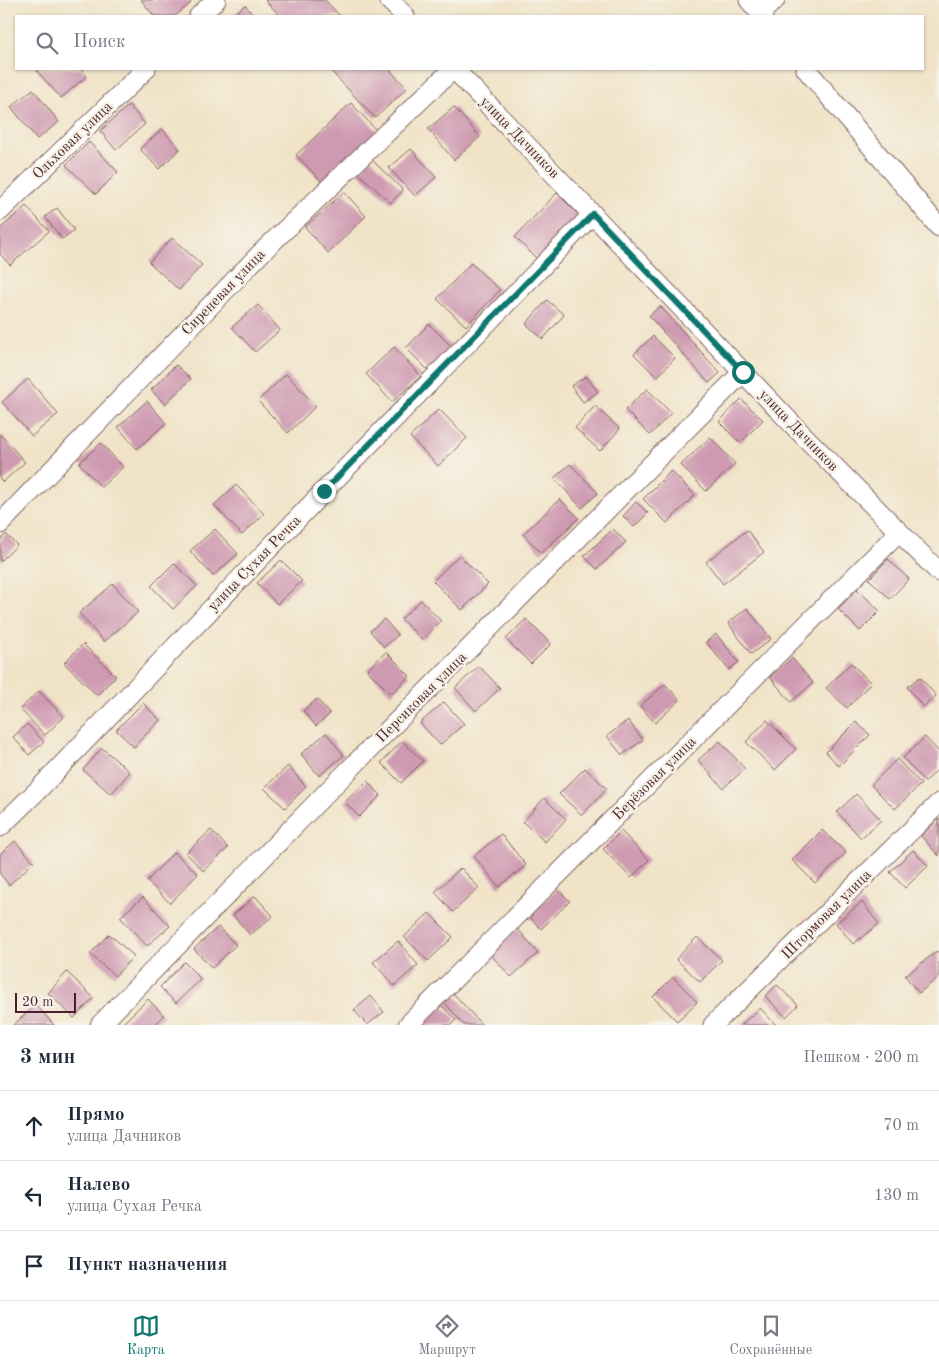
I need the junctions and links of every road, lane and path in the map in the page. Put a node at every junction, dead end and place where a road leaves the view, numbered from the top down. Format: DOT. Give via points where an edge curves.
graph roads {
  1 [pos="216,0"];
  2 [pos="389,0"];
  3 [pos="775,0"];
  4 [pos="757,10"];
  5 [pos="200,15"];
  6 [pos="403,15"];
  7 [pos="145,70"];
  8 [pos="453,70"];
  9 [pos="455,70"];
  10 [pos="807,70"];
  11 [pos="0,211"];
  12 [pos="593,214"];
  13 [pos="939,227"];
  14 [pos="743,372"];
  15 [pos="0,524"];
  16 [pos="899,532"];
  17 [pos="939,572"];
  18 [pos="939,803"];
  19 [pos="0,827"];
  20 [pos="100,1025"];
  21 [pos="408,1025"];
  22 [pos="713,1025"];
  1 -- 5 [label="street"];
  2 -- 6 [label="street"];
  3 -- 4 [label="street"];
  7 -- 11 [label="street, Ольховая улица"];
  8 -- 15 [label="street, Сиреневая улица" via="261,253"];
  9 -- 12 [label="street, улица Дачников"];
  10 -- 13 [label="street"];
  12 -- 14 [label="street, улица Дачников"];
  12 -- 19 [label="street, улица Сухая Речка"];
  14 -- 16 [label="street, улица Дачников"];
  14 -- 20 [label="street, Персиковая улица"];
  16 -- 17 [label="street, улица Дачников"];
  16 -- 21 [label="street, Берёзовая улица"];
  18 -- 22 [label="street, Штормовая улица"];
}
